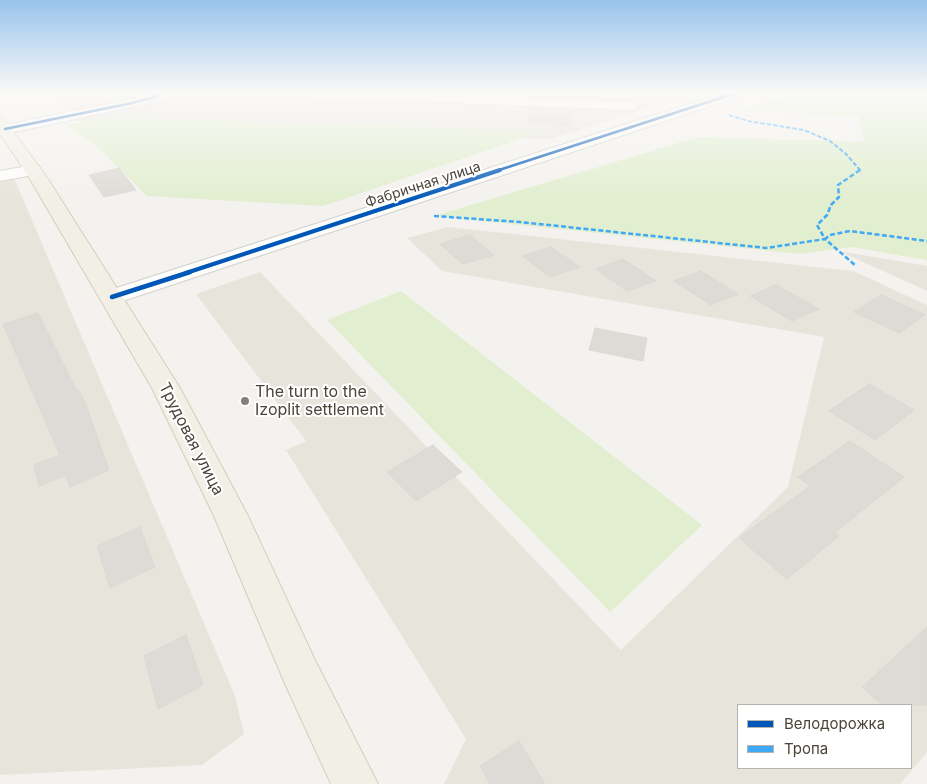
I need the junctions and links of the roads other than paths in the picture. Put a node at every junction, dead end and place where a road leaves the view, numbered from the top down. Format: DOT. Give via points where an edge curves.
graph roads {
  1 [pos="4,129"];
  2 [pos="627,129"];
  3 [pos="33,170"];
  4 [pos="0,176"];
  5 [pos="112,297"];
  6 [pos="346,780"];
  1 -- 3 [label="main road, Трудовая улица"];
  2 -- 5 [label="street, Фабричная улица"];
  3 -- 4 [label="street"];
  3 -- 5 [label="main road, Трудовая улица"];
  5 -- 6 [label="main road, Трудовая улица" via="166,388 231,516"];
}
